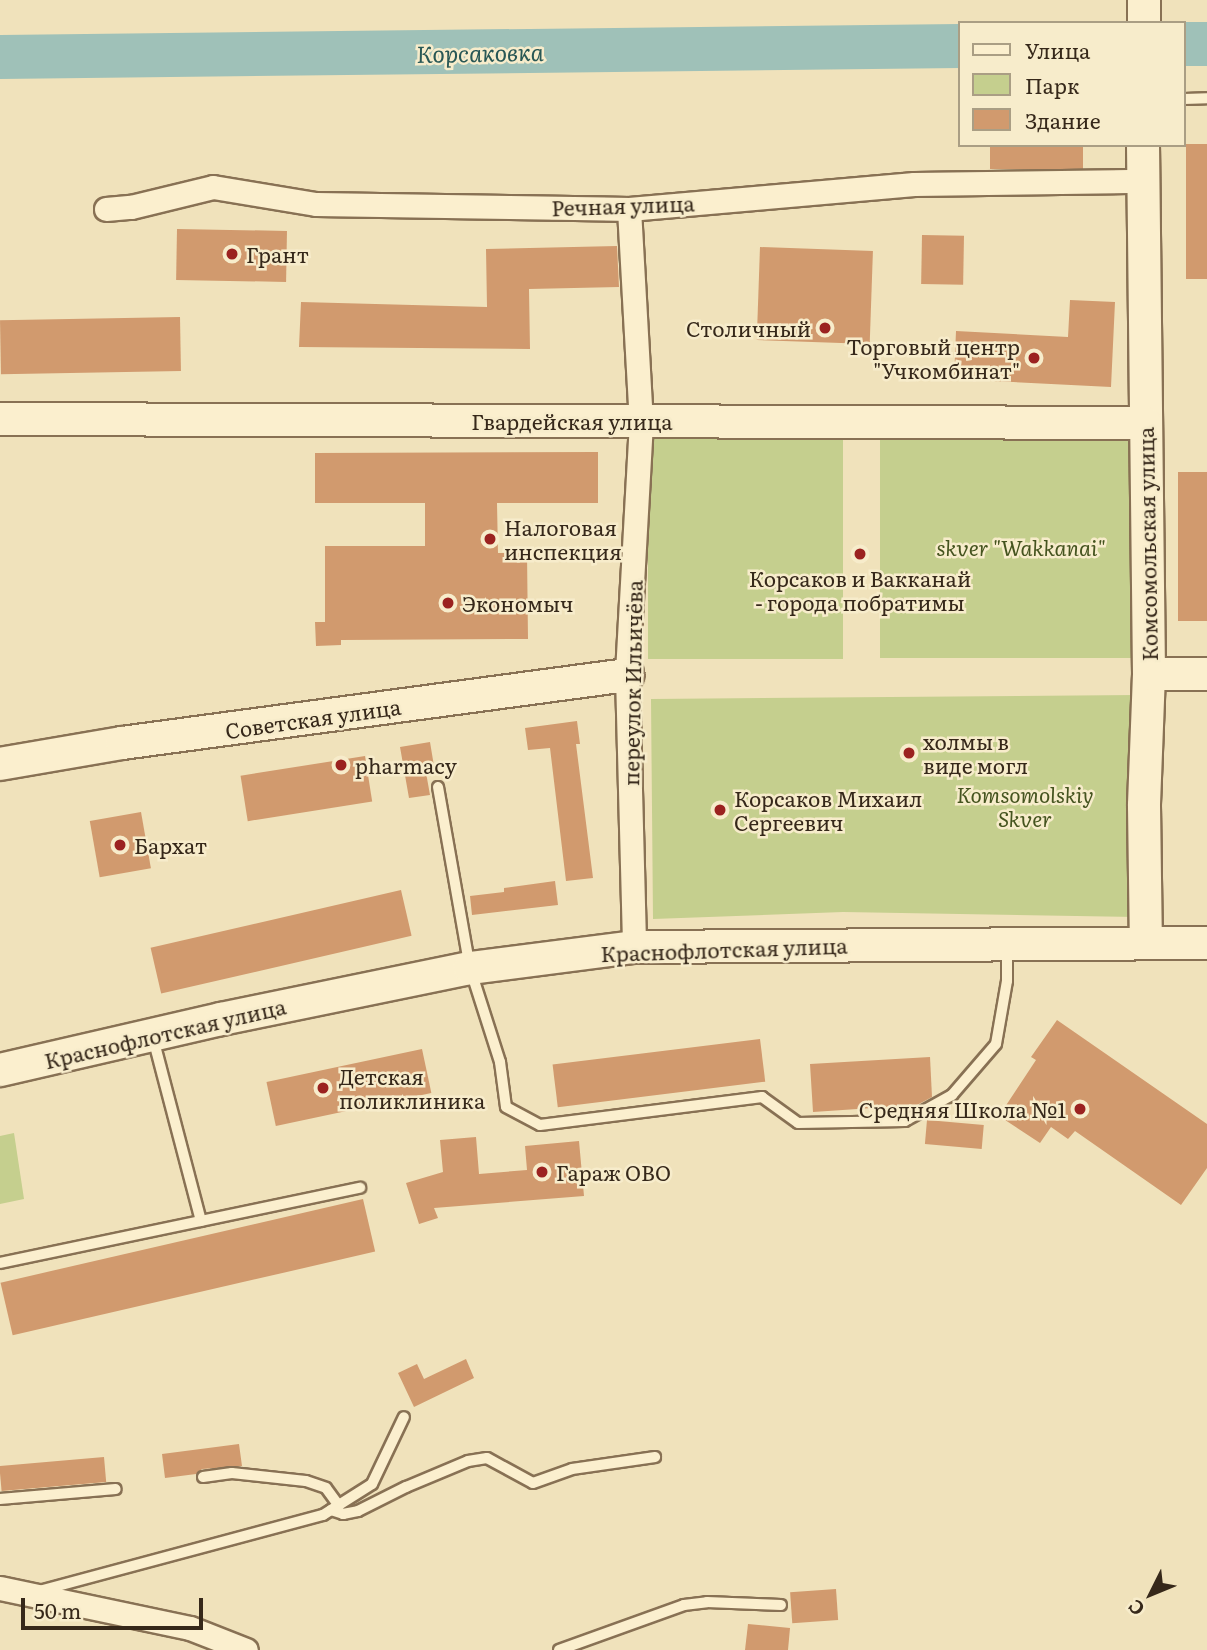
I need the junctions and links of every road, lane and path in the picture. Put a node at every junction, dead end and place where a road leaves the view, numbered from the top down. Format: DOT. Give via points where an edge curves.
graph roads {
  1 [pos="1186,99"];
  2 [pos="1207,99"];
  3 [pos="1143,147"];
  4 [pos="1143,181"];
  5 [pos="106,209"];
  6 [pos="629,209"];
  7 [pos="0,419"];
  8 [pos="640,422"];
  9 [pos="1145,423"];
  10 [pos="1149,674"];
  11 [pos="1207,674"];
  12 [pos="627,676"];
  13 [pos="0,764"];
  14 [pos="438,788"];
  15 [pos="1146,943"];
  16 [pos="1207,943"];
  17 [pos="1007,944"];
  18 [pos="634,947"];
  19 [pos="470,968"];
  20 [pos="152,1035"];
  21 [pos="0,1070"];
  22 [pos="360,1188"];
  23 [pos="201,1221"];
  24 [pos="0,1263"];
  25 [pos="404,1417"];
  26 [pos="655,1457"];
  27 [pos="203,1477"];
  28 [pos="116,1489"];
  29 [pos="0,1499"];
  30 [pos="335,1508"];
  31 [pos="0,1588"];
  32 [pos="30,1593"];
  33 [pos="781,1605"];
  34 [pos="246,1650"];
  35 [pos="559,1650"];
  1 -- 2 [label="lane"];
  3 -- 4 [label="main road, Комсомольская улица"];
  4 -- 6 [label="street, Речная улица" via="914,184"];
  4 -- 9 [label="main road, Комсомольская улица"];
  5 -- 6 [label="street, Речная улица" via="213,187 316,204"];
  6 -- 8 [label="street, переулок Ильичёва"];
  7 -- 8 [label="main road, Гвардейская улица"];
  8 -- 9 [label="main road, Гвардейская улица"];
  8 -- 12 [label="street, переулок Ильичёва"];
  9 -- 10 [label="main road, Комсомольская улица"];
  10 -- 11 [label="main road"];
  10 -- 15 [label="main road, Комсомольская улица" via="1144,806"];
  12 -- 13 [label="main road, Советская улица" via="122,743"];
  12 -- 18 [label="street, переулок Ильичёва"];
  14 -- 19 [label="lane"];
  15 -- 16 [label="main road, Краснофлотская улица"];
  15 -- 17 [label="main road, Краснофлотская улица"];
  17 -- 18 [label="main road, Краснофлотская улица"];
  17 -- 19 [label="lane" via="1007,981 996,1044 952,1095 905,1121 798,1122 762,1097 540,1125 506,1107 500,1062"];
  18 -- 19 [label="main road, Краснофлотская улица"];
  19 -- 20 [label="main road, Краснофлотская улица"];
  20 -- 21 [label="main road, Краснофлотская улица"];
  20 -- 23 [label="lane"];
  22 -- 23 [label="lane"];
  23 -- 24 [label="lane"];
  25 -- 30 [label="lane" via="372,1484"];
  26 -- 30 [label="lane" via="572,1469 533,1483 487,1458 468,1461 358,1511 343,1514"];
  27 -- 30 [label="lane" via="232,1473 306,1482 326,1488"];
  28 -- 29 [label="lane"];
  30 -- 32 [label="lane"];
  31 -- 32 [label="street"];
  32 -- 34 [label="street" via="190,1628"];
  33 -- 35 [label="lane" via="684,1605"];
}
